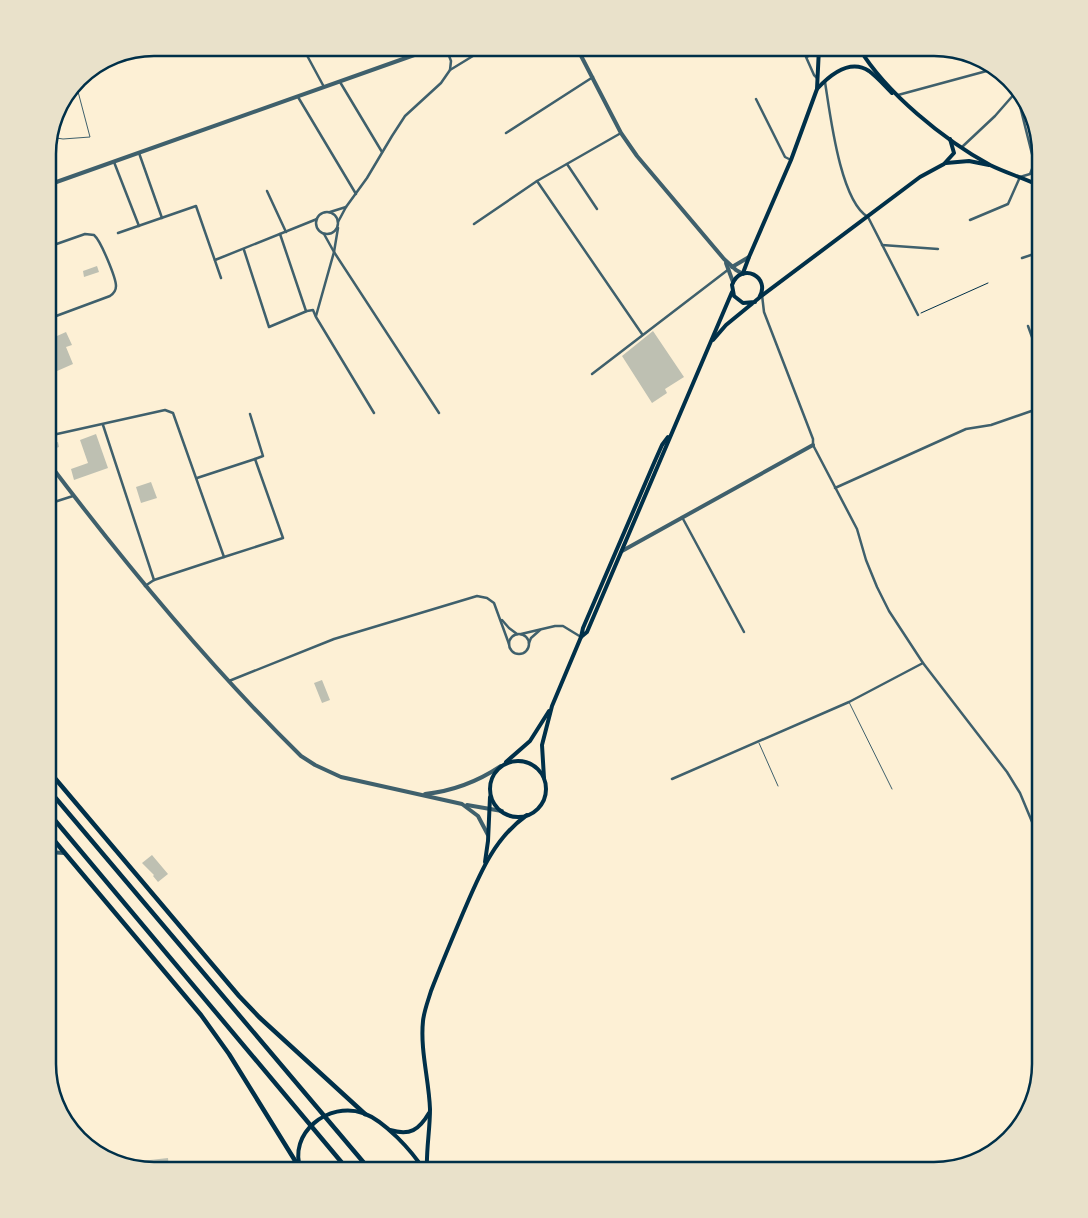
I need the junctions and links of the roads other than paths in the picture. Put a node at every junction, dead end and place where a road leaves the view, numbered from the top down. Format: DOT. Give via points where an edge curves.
graph roads {
  1 [pos="307,56"];
  2 [pos="412,56"];
  3 [pos="449,56"];
  4 [pos="473,56"];
  5 [pos="581,56"];
  6 [pos="808,56"];
  7 [pos="819,56"];
  8 [pos="865,56"];
  9 [pos="450,70"];
  10 [pos="985,71"];
  11 [pos="593,77"];
  12 [pos="818,79"];
  13 [pos="825,80"];
  14 [pos="340,82"];
  15 [pos="324,87"];
  16 [pos="817,89"];
  17 [pos="78,92"];
  18 [pos="898,95"];
  19 [pos="298,97"];
  20 [pos="1013,97"];
  21 [pos="756,99"];
  22 [pos="905,104"];
  23 [pos="1023,113"];
  24 [pos="506,133"];
  25 [pos="621,133"];
  26 [pos="58,138"];
  27 [pos="950,140"];
  28 [pos="962,147"];
  29 [pos="382,152"];
  30 [pos="138,153"];
  31 [pos="1032,153"];
  32 [pos="791,160"];
  33 [pos="114,162"];
  34 [pos="567,164"];
  35 [pos="944,164"];
  36 [pos="991,165"];
  37 [pos="1032,170"];
  38 [pos="1020,177"];
  39 [pos="56,182"];
  40 [pos="537,182"];
  41 [pos="1032,182"];
  42 [pos="267,191"];
  43 [pos="356,194"];
  44 [pos="346,207"];
  45 [pos="597,209"];
  46 [pos="328,212"];
  47 [pos="868,217"];
  48 [pos="162,218"];
  49 [pos="317,219"];
  50 [pos="970,220"];
  51 [pos="338,222"];
  52 [pos="474,224"];
  53 [pos="139,226"];
  54 [pos="338,228"];
  55 [pos="286,232"];
  56 [pos="118,233"];
  57 [pos="280,234"];
  58 [pos="324,234"];
  59 [pos="56,244"];
  60 [pos="882,245"];
  61 [pos="938,248"];
  62 [pos="244,250"];
  63 [pos="334,252"];
  64 [pos="1032,255"];
  65 [pos="749,257"];
  66 [pos="1022,258"];
  67 [pos="216,260"];
  68 [pos="730,268"];
  69 [pos="743,274"];
  70 [pos="731,276"];
  71 [pos="221,278"];
  72 [pos="718,278"];
  73 [pos="733,282"];
  74 [pos="732,292"];
  75 [pos="761,295"];
  76 [pos="754,302"];
  77 [pos="306,311"];
  78 [pos="56,315"];
  79 [pos="918,315"];
  80 [pos="316,317"];
  81 [pos="1028,326"];
  82 [pos="642,334"];
  83 [pos="1032,337"];
  84 [pos="709,346"];
  85 [pos="592,374"];
  86 [pos="1032,411"];
  87 [pos="374,413"];
  88 [pos="439,413"];
  89 [pos="250,414"];
  90 [pos="103,425"];
  91 [pos="671,433"];
  92 [pos="56,434"];
  93 [pos="813,445"];
  94 [pos="254,458"];
  95 [pos="56,473"];
  96 [pos="197,478"];
  97 [pos="835,488"];
  98 [pos="73,496"];
  99 [pos="56,501"];
  100 [pos="682,517"];
  101 [pos="622,551"];
  102 [pos="224,556"];
  103 [pos="154,580"];
  104 [pos="145,586"];
  105 [pos="501,619"];
  106 [pos="541,630"];
  107 [pos="744,632"];
  108 [pos="519,634"];
  109 [pos="581,637"];
  110 [pos="529,643"];
  111 [pos="509,644"];
  112 [pos="923,663"];
  113 [pos="228,682"];
  114 [pos="849,702"];
  115 [pos="552,706"];
  116 [pos="758,741"];
  117 [pos="502,766"];
  118 [pos="544,778"];
  119 [pos="56,779"];
  120 [pos="672,779"];
  121 [pos="778,786"];
  122 [pos="892,789"];
  123 [pos="490,792"];
  124 [pos="421,794"];
  125 [pos="56,798"];
  126 [pos="462,804"];
  127 [pos="490,810"];
  128 [pos="502,811"];
  129 [pos="527,815"];
  130 [pos="56,822"];
  131 [pos="1032,822"];
  132 [pos="488,835"];
  133 [pos="56,843"];
  134 [pos="56,852"];
  135 [pos="64,853"];
  136 [pos="484,864"];
  137 [pos="430,1110"];
  138 [pos="366,1114"];
  139 [pos="387,1129"];
  140 [pos="296,1162"];
  141 [pos="300,1162"];
  142 [pos="341,1162"];
  143 [pos="363,1162"];
  144 [pos="419,1162"];
  145 [pos="426,1162"];
  1 -- 15 [label="street"];
  2 -- 14 [label="street"];
  3 -- 9 [label="street"];
  4 -- 9 [label="street"];
  5 -- 11 [label="street"];
  6 -- 12 [label="street"];
  7 -- 12 [label="main road"];
  8 -- 18 [label="main road"];
  9 -- 29 [label="street" via="441,83 405,116"];
  10 -- 18 [label="street"];
  11 -- 24 [label="street"];
  11 -- 25 [label="street"];
  12 -- 16 [label="main road"];
  13 -- 16 [label="main road"];
  13 -- 22 [label="main road" via="843,69 865,69"];
  13 -- 47 [label="street" via="840,166 860,213"];
  14 -- 15 [label="street"];
  14 -- 29 [label="street"];
  15 -- 19 [label="street"];
  16 -- 32 [label="main road"];
  17 -- 26 [label="lane" via="90,137"];
  18 -- 22 [label="main road"];
  19 -- 30 [label="street"];
  19 -- 43 [label="street"];
  20 -- 28 [label="street"];
  21 -- 32 [label="street" via="784,157"];
  22 -- 27 [label="main road"];
  23 -- 31 [label="street"];
  25 -- 34 [label="street"];
  25 -- 68 [label="street"];
  27 -- 28 [label="main road"];
  27 -- 35 [label="main road" via="954,153"];
  28 -- 36 [label="main road"];
  29 -- 43 [label="street"];
  30 -- 33 [label="street"];
  30 -- 48 [label="street"];
  32 -- 65 [label="main road"];
  33 -- 39 [label="street"];
  33 -- 53 [label="street"];
  34 -- 40 [label="street"];
  34 -- 45 [label="street"];
  35 -- 36 [label="main road" via="969,161"];
  35 -- 47 [label="main road" via="920,177"];
  36 -- 38 [label="main road"];
  37 -- 38 [label="street"];
  38 -- 41 [label="main road"];
  38 -- 50 [label="street" via="1008,204"];
  40 -- 52 [label="street"];
  40 -- 82 [label="street"];
  42 -- 55 [label="street"];
  43 -- 44 [label="street"];
  44 -- 46 [label="street"];
  44 -- 51 [label="street"];
  46 -- 49 [label="street"];
  46 -- 51 [label="street"];
  47 -- 60 [label="street"];
  47 -- 75 [label="main road"];
  48 -- 53 [label="street"];
  48 -- 67 [label="street" via="196,206"];
  49 -- 55 [label="street"];
  49 -- 58 [label="street" via="318,230"];
  51 -- 54 [label="street"];
  53 -- 56 [label="street"];
  54 -- 58 [label="street"];
  54 -- 63 [label="street"];
  55 -- 57 [label="street"];
  57 -- 62 [label="street"];
  57 -- 77 [label="street"];
  58 -- 63 [label="street"];
  59 -- 78 [label="street" via="85,234 94,235 116,285 110,296"];
  60 -- 61 [label="street"];
  60 -- 79 [label="street"];
  62 -- 67 [label="street"];
  62 -- 77 [label="street" via="268,327"];
  63 -- 80 [label="street"];
  63 -- 88 [label="street"];
  64 -- 66 [label="street"];
  65 -- 68 [label="street"];
  65 -- 69 [label="main road"];
  67 -- 71 [label="street"];
  68 -- 69 [label="street"];
  68 -- 70 [label="street"];
  68 -- 72 [label="street"];
  69 -- 73 [label="main road"];
  69 -- 75 [label="main road" via="757,277 762,284"];
  70 -- 72 [label="street"];
  70 -- 73 [label="street"];
  72 -- 82 [label="street"];
  73 -- 74 [label="main road"];
  74 -- 76 [label="main road" via="740,302"];
  74 -- 84 [label="main road"];
  75 -- 76 [label="main road"];
  75 -- 93 [label="street" via="764,312"];
  76 -- 84 [label="main road" via="726,325"];
  77 -- 80 [label="street" via="313,310"];
  80 -- 87 [label="street"];
  81 -- 83 [label="street"];
  82 -- 85 [label="street"];
  84 -- 91 [label="main road"];
  86 -- 97 [label="street" via="990,425 966,429"];
  89 -- 94 [label="street" via="263,456"];
  90 -- 92 [label="street"];
  90 -- 96 [label="street" via="165,410 173,413"];
  90 -- 103 [label="street"];
  91 -- 101 [label="main road"];
  91 -- 109 [label="main road" via="654,463"];
  93 -- 97 [label="street"];
  93 -- 100 [label="street"];
  94 -- 96 [label="street"];
  94 -- 102 [label="street" via="283,538"];
  95 -- 98 [label="street"];
  96 -- 102 [label="street"];
  97 -- 112 [label="street" via="857,529 866,560 889,612"];
  98 -- 99 [label="street"];
  98 -- 104 [label="street"];
  100 -- 101 [label="street"];
  100 -- 107 [label="street"];
  101 -- 109 [label="main road" via="587,632"];
  102 -- 103 [label="street"];
  103 -- 104 [label="street"];
  104 -- 113 [label="street"];
  105 -- 108 [label="street"];
  105 -- 111 [label="street"];
  105 -- 113 [label="street" via="494,603 477,596 334,639"];
  106 -- 108 [label="street"];
  106 -- 109 [label="street" via="563,626"];
  106 -- 110 [label="street"];
  108 -- 110 [label="street" via="527,637"];
  108 -- 111 [label="street" via="511,638"];
  109 -- 115 [label="main road"];
  110 -- 111 [label="street" via="526,651 520,654"];
  112 -- 114 [label="street"];
  112 -- 131 [label="street" via="1007,772"];
  113 -- 124 [label="street" via="301,756 315,765 347,779"];
  114 -- 116 [label="street"];
  114 -- 122 [label="lane"];
  115 -- 117 [label="main road" via="530,742"];
  115 -- 118 [label="main road" via="542,745"];
  116 -- 120 [label="street"];
  116 -- 121 [label="lane"];
  117 -- 118 [label="main road" via="514,761 524,762 539,770"];
  117 -- 123 [label="main road" via="490,782"];
  117 -- 124 [label="street" via="455,789"];
  118 -- 129 [label="main road" via="544,799"];
  119 -- 138 [label="highway" via="239,996"];
  123 -- 127 [label="main road"];
  123 -- 128 [label="main road"];
  124 -- 126 [label="street"];
  125 -- 143 [label="highway"];
  126 -- 127 [label="street"];
  126 -- 132 [label="street" via="478,816"];
  127 -- 128 [label="street"];
  127 -- 132 [label="main road"];
  128 -- 129 [label="main road" via="514,816"];
  129 -- 136 [label="main road" via="506,833"];
  130 -- 142 [label="highway"];
  132 -- 136 [label="main road"];
  133 -- 135 [label="highway"];
  134 -- 135 [label="street"];
  135 -- 140 [label="highway" via="201,1015"];
  136 -- 137 [label="main road" via="431,991 423,1019"];
  137 -- 139 [label="main road" via="412,1131 402,1133"];
  137 -- 145 [label="main road"];
  138 -- 139 [label="main road"];
  138 -- 141 [label="main road" via="340,1110 312,1124 303,1137"];
  139 -- 144 [label="main road"];
}
